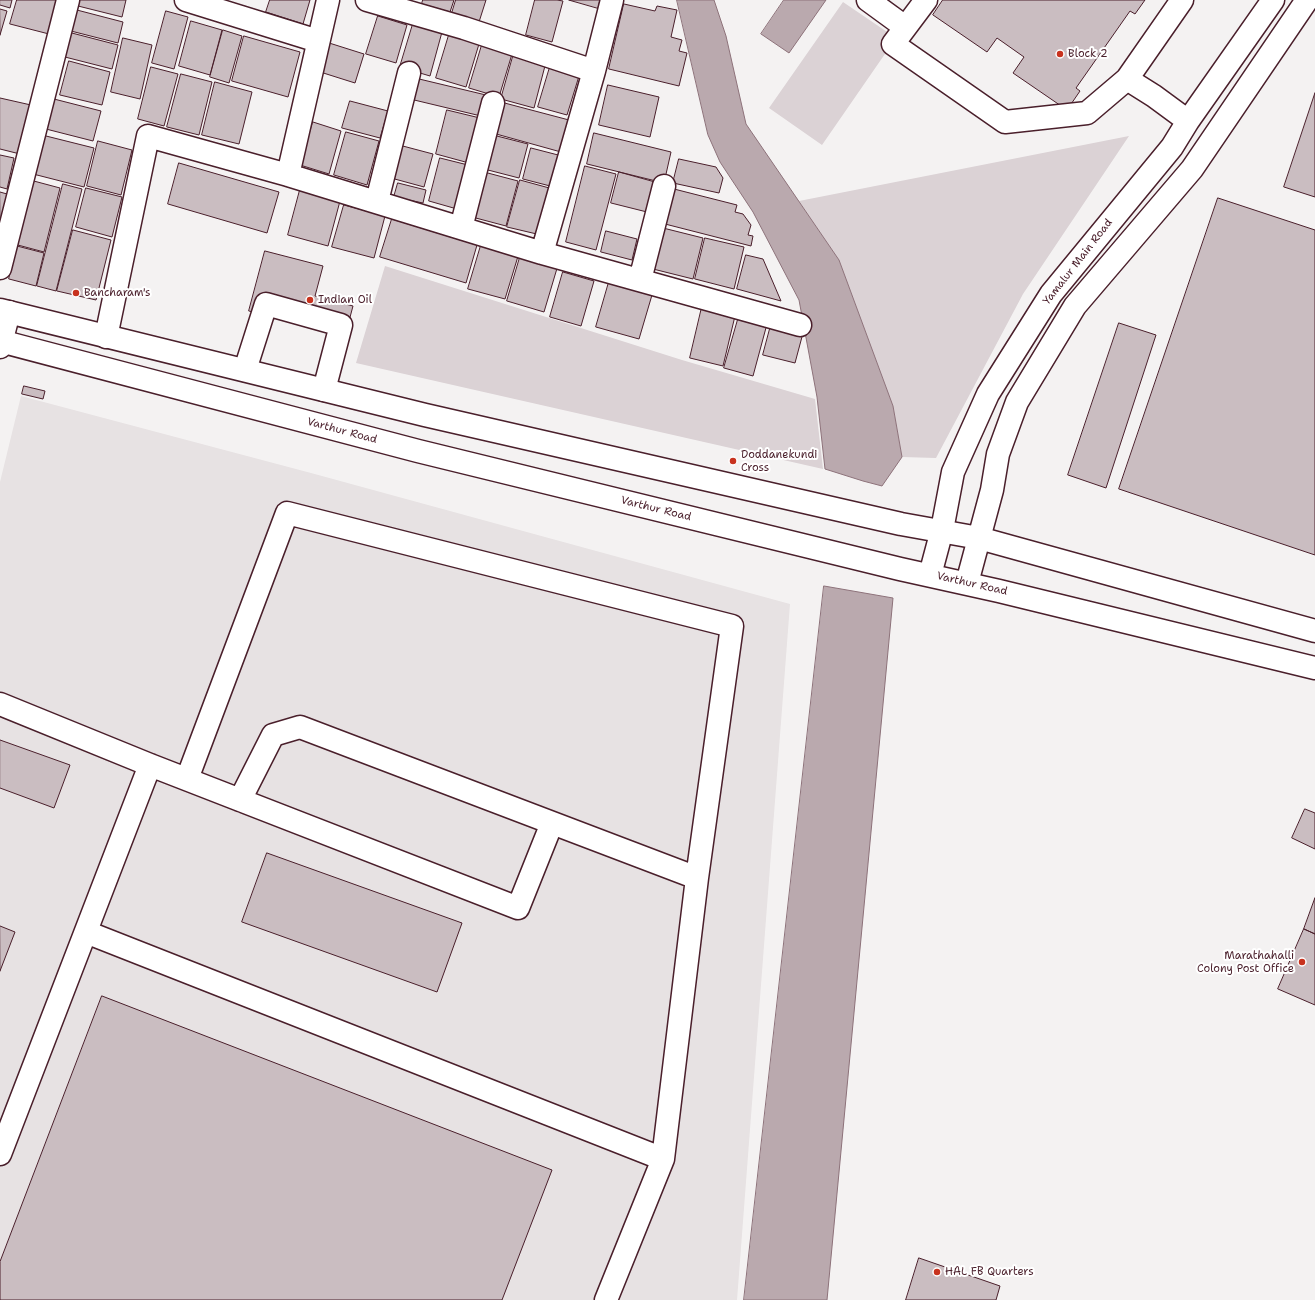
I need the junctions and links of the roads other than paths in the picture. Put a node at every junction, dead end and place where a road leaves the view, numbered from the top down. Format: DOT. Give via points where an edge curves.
graph roads {
  1 [pos="68,0"];
  2 [pos="186,0"];
  3 [pos="328,0"];
  4 [pos="367,0"];
  5 [pos="612,0"];
  6 [pos="868,0"];
  7 [pos="926,0"];
  8 [pos="1182,0"];
  9 [pos="1273,0"];
  10 [pos="1307,0"];
  11 [pos="905,27"];
  12 [pos="318,41"];
  13 [pos="594,71"];
  14 [pos="408,72"];
  15 [pos="1127,79"];
  16 [pos="493,103"];
  17 [pos="1188,121"];
  18 [pos="288,174"];
  19 [pos="664,186"];
  20 [pos="377,202"];
  21 [pos="461,228"];
  22 [pos="542,253"];
  23 [pos="0,268"];
  24 [pos="640,280"];
  25 [pos="4,311"];
  26 [pos="800,325"];
  27 [pos="106,336"];
  28 [pos="0,343"];
  29 [pos="246,370"];
  30 [pos="324,390"];
  31 [pos="942,530"];
  32 [pos="979,538"];
  33 [pos="930,575"];
  34 [pos="967,583"];
  35 [pos="1315,631"];
  36 [pos="1315,668"];
  37 [pos="0,704"];
  38 [pos="150,765"];
  39 [pos="187,780"];
  40 [pos="240,800"];
  41 [pos="552,823"];
  42 [pos="697,878"];
  43 [pos="86,932"];
  44 [pos="0,1154"];
  45 [pos="663,1159"];
  46 [pos="606,1300"];
  1 -- 23 [label="street"];
  2 -- 12 [label="street"];
  3 -- 12 [label="street"];
  4 -- 13 [label="street" via="464,28"];
  5 -- 13 [label="street"];
  6 -- 11 [label="street"];
  7 -- 11 [label="street"];
  8 -- 15 [label="street"];
  9 -- 17 [label="street, Yamalur Main Road"];
  10 -- 32 [label="street" via="1192,169 1075,306 1017,402 998,454 992,490"];
  11 -- 15 [label="street" via="893,44 1005,122 1087,114"];
  12 -- 18 [label="street"];
  13 -- 22 [label="street"];
  14 -- 20 [label="street"];
  15 -- 17 [label="street"];
  16 -- 21 [label="street"];
  17 -- 31 [label="street, Yamalur Main Road" via="1172,147 1051,294 988,394 954,472"];
  18 -- 20 [label="street"];
  18 -- 27 [label="street" via="148,136"];
  19 -- 24 [label="street"];
  20 -- 21 [label="street"];
  21 -- 22 [label="street"];
  22 -- 24 [label="street"];
  24 -- 26 [label="street"];
  25 -- 27 [label="street"];
  25 -- 28 [label="street"];
  27 -- 29 [label="street"];
  28 -- 33 [label="street, Varthur Road" via="418,450"];
  29 -- 30 [label="street"];
  29 -- 30 [label="street" via="266,304 341,325"];
  30 -- 31 [label="street" via="901,524"];
  31 -- 32 [label="street"];
  31 -- 33 [label="street, Yamalur Main Road"];
  32 -- 34 [label="street"];
  32 -- 35 [label="street"];
  33 -- 34 [label="street, Varthur Road"];
  34 -- 36 [label="street, Varthur Road"];
  37 -- 38 [label="street"];
  38 -- 39 [label="street"];
  38 -- 43 [label="street"];
  39 -- 40 [label="street"];
  39 -- 42 [label="street" via="287,513 732,626"];
  40 -- 41 [label="street" via="273,735 300,727"];
  40 -- 41 [label="street" via="518,908"];
  41 -- 42 [label="street"];
  42 -- 45 [label="street"];
  43 -- 44 [label="street"];
  43 -- 45 [label="street"];
  45 -- 46 [label="street"];
}
